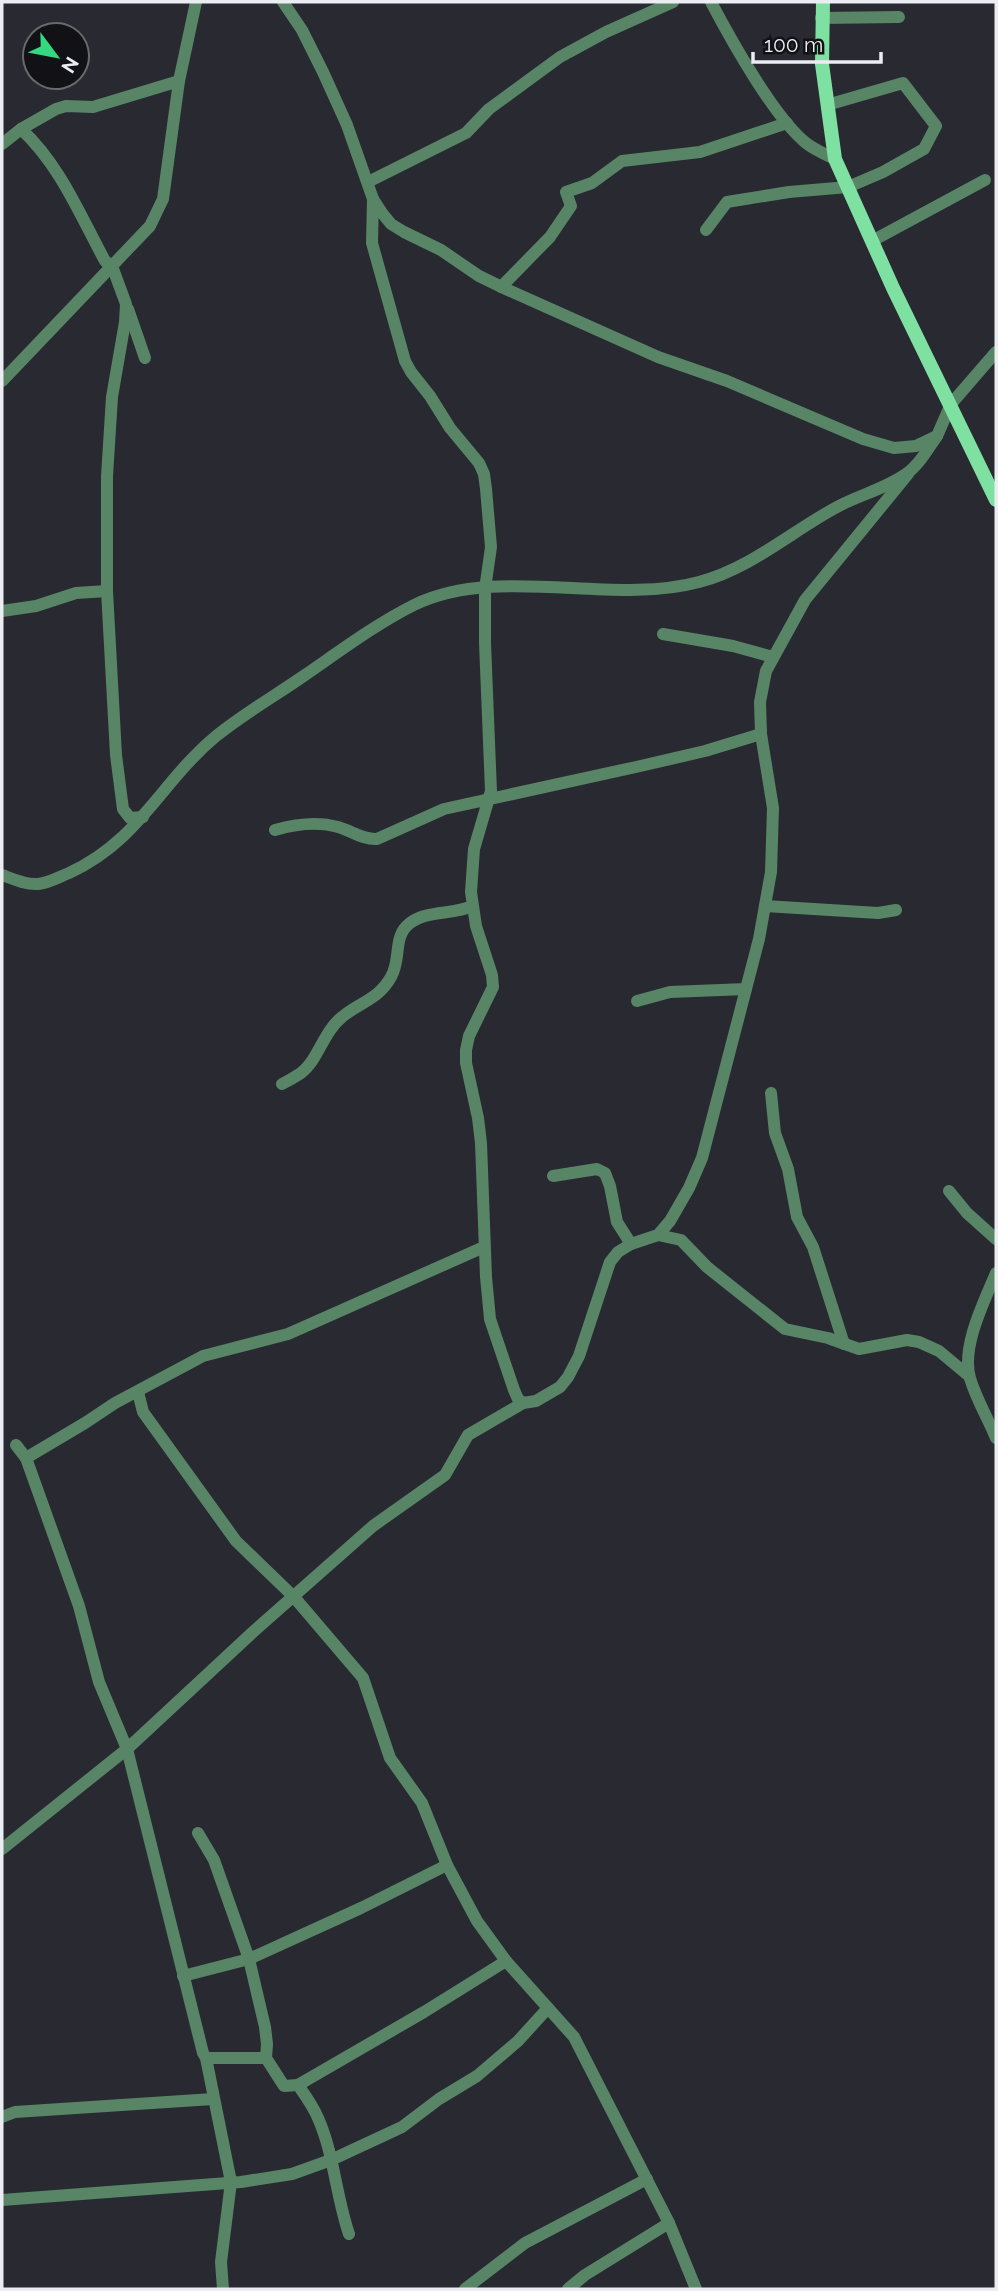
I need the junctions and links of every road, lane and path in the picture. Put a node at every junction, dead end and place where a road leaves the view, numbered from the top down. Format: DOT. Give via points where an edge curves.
graph roads {
  1 [pos="196,2"];
  2 [pos="283,2"];
  3 [pos="673,2"];
  4 [pos="711,2"];
  5 [pos="823,2"];
  6 [pos="899,17"];
  7 [pos="821,19"];
  8 [pos="179,81"];
  9 [pos="827,106"];
  10 [pos="787,123"];
  11 [pos="21,129"];
  12 [pos="2,144"];
  13 [pos="835,159"];
  14 [pos="985,180"];
  15 [pos="368,181"];
  16 [pos="848,187"];
  17 [pos="373,199"];
  18 [pos="706,230"];
  19 [pos="872,241"];
  20 [pos="112,266"];
  21 [pos="501,287"];
  22 [pos="126,304"];
  23 [pos="996,352"];
  24 [pos="145,358"];
  25 [pos="2,381"];
  26 [pos="951,404"];
  27 [pos="937,436"];
  28 [pos="908,474"];
  29 [pos="996,500"];
  30 [pos="485,589"];
  31 [pos="107,591"];
  32 [pos="2,611"];
  33 [pos="663,634"];
  34 [pos="774,657"];
  35 [pos="761,734"];
  36 [pos="489,799"];
  37 [pos="143,817"];
  38 [pos="275,830"];
  39 [pos="2,875"];
  40 [pos="472,906"];
  41 [pos="765,906"];
  42 [pos="896,910"];
  43 [pos="746,989"];
  44 [pos="636,1001"];
  45 [pos="282,1084"];
  46 [pos="772,1093"];
  47 [pos="553,1176"];
  48 [pos="949,1191"];
  49 [pos="658,1235"];
  50 [pos="996,1239"];
  51 [pos="631,1244"];
  52 [pos="484,1247"];
  53 [pos="996,1273"];
  54 [pos="844,1344"];
  55 [pos="969,1376"];
  56 [pos="138,1392"];
  57 [pos="523,1403"];
  58 [pos="996,1438"];
  59 [pos="16,1445"];
  60 [pos="26,1458"];
  61 [pos="294,1597"];
  62 [pos="127,1749"];
  63 [pos="198,1833"];
  64 [pos="2,1849"];
  65 [pos="447,1864"];
  66 [pos="249,1959"];
  67 [pos="506,1962"];
  68 [pos="183,1976"];
  69 [pos="548,2008"];
  70 [pos="266,2057"];
  71 [pos="206,2058"];
  72 [pos="298,2085"];
  73 [pos="213,2099"];
  74 [pos="2,2117"];
  75 [pos="331,2160"];
  76 [pos="647,2179"];
  77 [pos="231,2182"];
  78 [pos="2,2200"];
  79 [pos="669,2223"];
  80 [pos="349,2234"];
  81 [pos="223,2289"];
  82 [pos="465,2289"];
  83 [pos="568,2289"];
  84 [pos="696,2289"];
  1 -- 8 [label="street"];
  2 -- 15 [label="street" via="323,72"];
  3 -- 15 [label="street" via="560,57 489,109 466,132"];
  4 -- 10 [label="street"];
  5 -- 7 [label="main road"];
  6 -- 7 [label="street"];
  7 -- 9 [label="main road"];
  8 -- 11 [label="street" via="93,107 66,106"];
  8 -- 20 [label="street" via="163,199 150,226"];
  9 -- 13 [label="main road"];
  9 -- 16 [label="street" via="903,83 936,126 924,149"];
  10 -- 13 [label="street" via="805,142"];
  10 -- 21 [label="street" via="700,152 622,161 592,183 566,191 571,206 550,236"];
  11 -- 12 [label="street"];
  11 -- 20 [label="street" via="51,163"];
  13 -- 16 [label="main road"];
  14 -- 19 [label="street"];
  15 -- 17 [label="street"];
  16 -- 18 [label="street" via="727,202"];
  16 -- 19 [label="main road"];
  17 -- 21 [label="street" via="391,224"];
  17 -- 30 [label="street" via="372,243 405,360 484,474 491,547"];
  19 -- 26 [label="main road"];
  20 -- 22 [label="street"];
  20 -- 25 [label="street"];
  21 -- 27 [label="street" via="658,357 863,439 894,448 916,446"];
  22 -- 24 [label="street"];
  22 -- 31 [label="street" via="112,397"];
  23 -- 26 [label="street"];
  26 -- 27 [label="street"];
  26 -- 29 [label="main road"];
  27 -- 28 [label="street"];
  28 -- 30 [label="street" via="839,506 739,566 699,582 625,589"];
  28 -- 34 [label="street" via="805,600"];
  30 -- 36 [label="street"];
  30 -- 37 [label="street" via="445,592 424,601 338,652 203,748"];
  31 -- 32 [label="street" via="76,593"];
  31 -- 37 [label="street" via="123,809 130,818"];
  33 -- 34 [label="street"];
  34 -- 35 [label="street" via="760,702"];
  35 -- 36 [label="street"];
  35 -- 41 [label="street" via="773,808"];
  36 -- 38 [label="street" via="444,809 377,839 337,826 293,825"];
  36 -- 40 [label="street" via="474,849"];
  37 -- 39 [label="street" via="105,852 52,881 31,883"];
  40 -- 45 [label="street" via="419,918 405,927 398,941 396,967 383,988 375,998 343,1016 302,1072"];
  40 -- 52 [label="street" via="493,987 466,1050 481,1143"];
  41 -- 42 [label="street" via="878,913"];
  41 -- 43 [label="street"];
  43 -- 44 [label="street" via="670,992"];
  43 -- 49 [label="street" via="702,1158 689,1188"];
  46 -- 54 [label="street" via="775,1133 797,1217 813,1247"];
  47 -- 51 [label="street" via="597,1169 605,1173 617,1222"];
  48 -- 50 [label="street"];
  49 -- 51 [label="street"];
  49 -- 54 [label="street" via="681,1240 707,1267 785,1329"];
  51 -- 57 [label="street" via="610,1262 568,1377 547,1395"];
  52 -- 56 [label="street" via="288,1334 203,1356"];
  52 -- 57 [label="street" via="490,1319 514,1390"];
  53 -- 55 [label="street" via="974,1331"];
  54 -- 55 [label="street" via="859,1349 919,1342 949,1357"];
  55 -- 58 [label="street"];
  56 -- 60 [label="street"];
  56 -- 61 [label="street" via="143,1412 236,1541"];
  57 -- 61 [label="street" via="468,1435 445,1475 373,1526"];
  59 -- 60 [label="street"];
  60 -- 62 [label="street" via="79,1606 99,1682"];
  61 -- 62 [label="street"];
  61 -- 65 [label="street" via="363,1678 390,1758 422,1803"];
  62 -- 64 [label="street"];
  62 -- 68 [label="street"];
  63 -- 66 [label="street" via="214,1860"];
  65 -- 66 [label="street"];
  65 -- 67 [label="street" via="477,1921"];
  66 -- 68 [label="street"];
  66 -- 70 [label="street" via="265,2027"];
  67 -- 69 [label="street"];
  67 -- 72 [label="street"];
  68 -- 71 [label="street"];
  69 -- 75 [label="street" via="477,2076 401,2127"];
  69 -- 76 [label="street" via="574,2037"];
  70 -- 71 [label="street"];
  70 -- 72 [label="street" via="284,2086"];
  71 -- 73 [label="street"];
  72 -- 75 [label="street" via="318,2118"];
  73 -- 74 [label="street" via="15,2112"];
  73 -- 77 [label="street"];
  75 -- 77 [label="street" via="292,2174"];
  75 -- 80 [label="street"];
  76 -- 79 [label="street"];
  76 -- 82 [label="street" via="525,2242"];
  77 -- 78 [label="street"];
  77 -- 81 [label="street" via="221,2262"];
  79 -- 83 [label="street"];
  79 -- 84 [label="street"];
}
